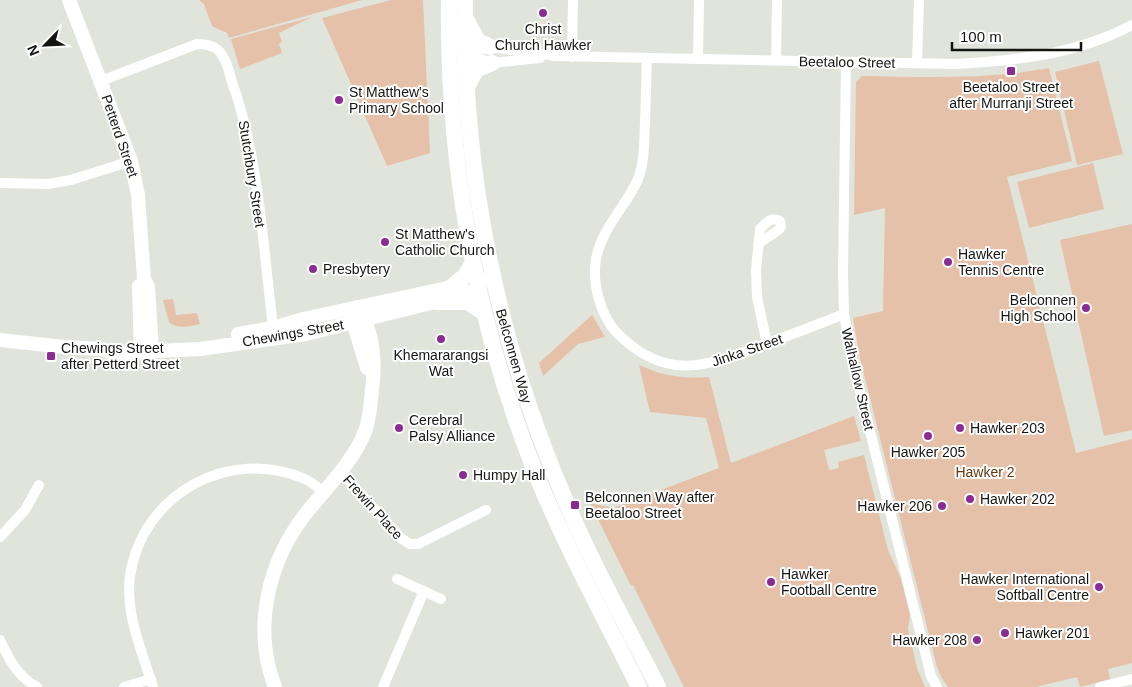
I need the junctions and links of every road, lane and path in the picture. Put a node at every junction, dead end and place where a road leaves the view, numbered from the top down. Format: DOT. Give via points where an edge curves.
graph roads {
  1 [pos="70,0"];
  2 [pos="449,0"];
  3 [pos="465,0"];
  4 [pos="573,0"];
  5 [pos="699,0"];
  6 [pos="777,0"];
  7 [pos="919,0"];
  8 [pos="465,17"];
  9 [pos="1132,24"];
  10 [pos="448,26"];
  11 [pos="466,54"];
  12 [pos="491,55"];
  13 [pos="556,56"];
  14 [pos="572,57"];
  15 [pos="647,58"];
  16 [pos="698,59"];
  17 [pos="776,60"];
  18 [pos="846,62"];
  19 [pos="917,63"];
  20 [pos="101,81"];
  21 [pos="450,84"];
  22 [pos="467,87"];
  23 [pos="131,161"];
  24 [pos="0,183"];
  25 [pos="758,244"];
  26 [pos="488,254"];
  27 [pos="472,264"];
  28 [pos="451,287"];
  29 [pos="478,287"];
  30 [pos="436,302"];
  31 [pos="499,304"];
  32 [pos="357,307"];
  33 [pos="484,313"];
  34 [pos="844,314"];
  35 [pos="359,321"];
  36 [pos="274,333"];
  37 [pos="0,340"];
  38 [pos="767,344"];
  39 [pos="146,348"];
  40 [pos="512,381"];
  41 [pos="341,472"];
  42 [pos="39,486"];
  43 [pos="324,492"];
  44 [pos="486,510"];
  45 [pos="0,537"];
  46 [pos="576,543"];
  47 [pos="397,579"];
  48 [pos="424,591"];
  49 [pos="441,599"];
  50 [pos="0,640"];
  51 [pos="1132,679"];
  52 [pos="152,683"];
  53 [pos="37,687"];
  54 [pos="124,687"];
  55 [pos="274,687"];
  56 [pos="383,687"];
  57 [pos="639,687"];
  58 [pos="658,687"];
  59 [pos="937,687"];
  60 [pos="1100,687"];
  1 -- 20 [label="street, Petterd Street"];
  2 -- 10 [label="main road, Belconnen Way"];
  3 -- 8 [label="main road, Belconnen Way"];
  4 -- 14 [label="street"];
  5 -- 16 [label="street"];
  6 -- 17 [label="street"];
  7 -- 19 [label="street"];
  8 -- 11 [label="main road, Belconnen Way"];
  8 -- 12 [label="main road" via="478,41"];
  9 -- 19 [label="street, Beetaloo Street" via="1108,36 1053,53 1000,62"];
  10 -- 11 [label="main road" via="455,45"];
  10 -- 21 [label="main road, Belconnen Way"];
  11 -- 12 [label="street, Beetaloo Street"];
  11 -- 12 [label="street, Beetaloo Street"];
  11 -- 21 [label="main road" via="457,61"];
  11 -- 22 [label="main road, Belconnen Way"];
  12 -- 13 [label="street, Beetaloo Street"];
  12 -- 13 [label="street, Beetaloo Street"];
  12 -- 22 [label="main road" via="476,70"];
  13 -- 14 [label="street, Beetaloo Street"];
  14 -- 15 [label="street, Beetaloo Street"];
  15 -- 16 [label="street, Beetaloo Street"];
  15 -- 38 [label="street, Jinka Street" via="641,167 627,200 608,226 596,259 596,284 606,318 639,353 670,365 715,363"];
  16 -- 17 [label="street, Beetaloo Street"];
  17 -- 18 [label="street, Beetaloo Street"];
  18 -- 19 [label="street, Beetaloo Street"];
  18 -- 34 [label="street, Walhallow Street"];
  20 -- 23 [label="street, Petterd Street"];
  20 -- 36 [label="street, Stutchbury Street" via="197,44 209,45 224,58 252,152"];
  21 -- 27 [label="main road, Belconnen Way" via="457,171"];
  22 -- 26 [label="main road, Belconnen Way" via="474,169"];
  23 -- 24 [label="street" via="48,184"];
  23 -- 39 [label="street, Petterd Street" via="138,195 144,279 148,287"];
  25 -- 38 [label="street" via="757,297"];
  26 -- 29 [label="street" via="484,280"];
  26 -- 31 [label="main road, Belconnen Way"];
  27 -- 28 [label="main road" via="466,276"];
  27 -- 29 [label="main road, Belconnen Way"];
  28 -- 29 [label="street, Chewings Street" via="468,283"];
  28 -- 32 [label="street, Chewings Street"];
  29 -- 30 [label="street, Chewings Street" via="471,293"];
  29 -- 31 [label="street" via="491,294"];
  29 -- 33 [label="main road, Belconnen Way"];
  30 -- 33 [label="main road" via="468,302"];
  30 -- 35 [label="street, Chewings Street"];
  31 -- 40 [label="main road, Belconnen Way"];
  32 -- 35 [label="street"];
  32 -- 36 [label="street, Chewings Street" via="303,319"];
  33 -- 40 [label="main road, Belconnen Way"];
  34 -- 38 [label="street, Jinka Street"];
  34 -- 59 [label="street, Walhallow Street" via="931,676"];
  35 -- 36 [label="street, Chewings Street" via="306,334"];
  35 -- 41 [label="street" via="372,382 371,409 356,450"];
  36 -- 39 [label="street, Chewings Street"];
  37 -- 39 [label="street, Chewings Street" via="104,348 113,353"];
  40 -- 46 [label="main road, Belconnen Way" via="564,498"];
  41 -- 43 [label="street"];
  41 -- 44 [label="street, Frewin Place" via="410,544 418,544"];
  42 -- 45 [label="street" via="25,510"];
  43 -- 52 [label="street" via="307,480 286,472 244,468 210,475 191,485 157,513 140,540 130,576 129,594 131,613"];
  43 -- 55 [label="street" via="291,536 270,583 264,632"];
  46 -- 57 [label="main road, Belconnen Way"];
  46 -- 58 [label="main road, Belconnen Way"];
  47 -- 48 [label="street"];
  48 -- 49 [label="street"];
  48 -- 56 [label="street"];
  50 -- 53 [label="street" via="12,665"];
  51 -- 60 [label="street"];
  52 -- 54 [label="street"];
}
